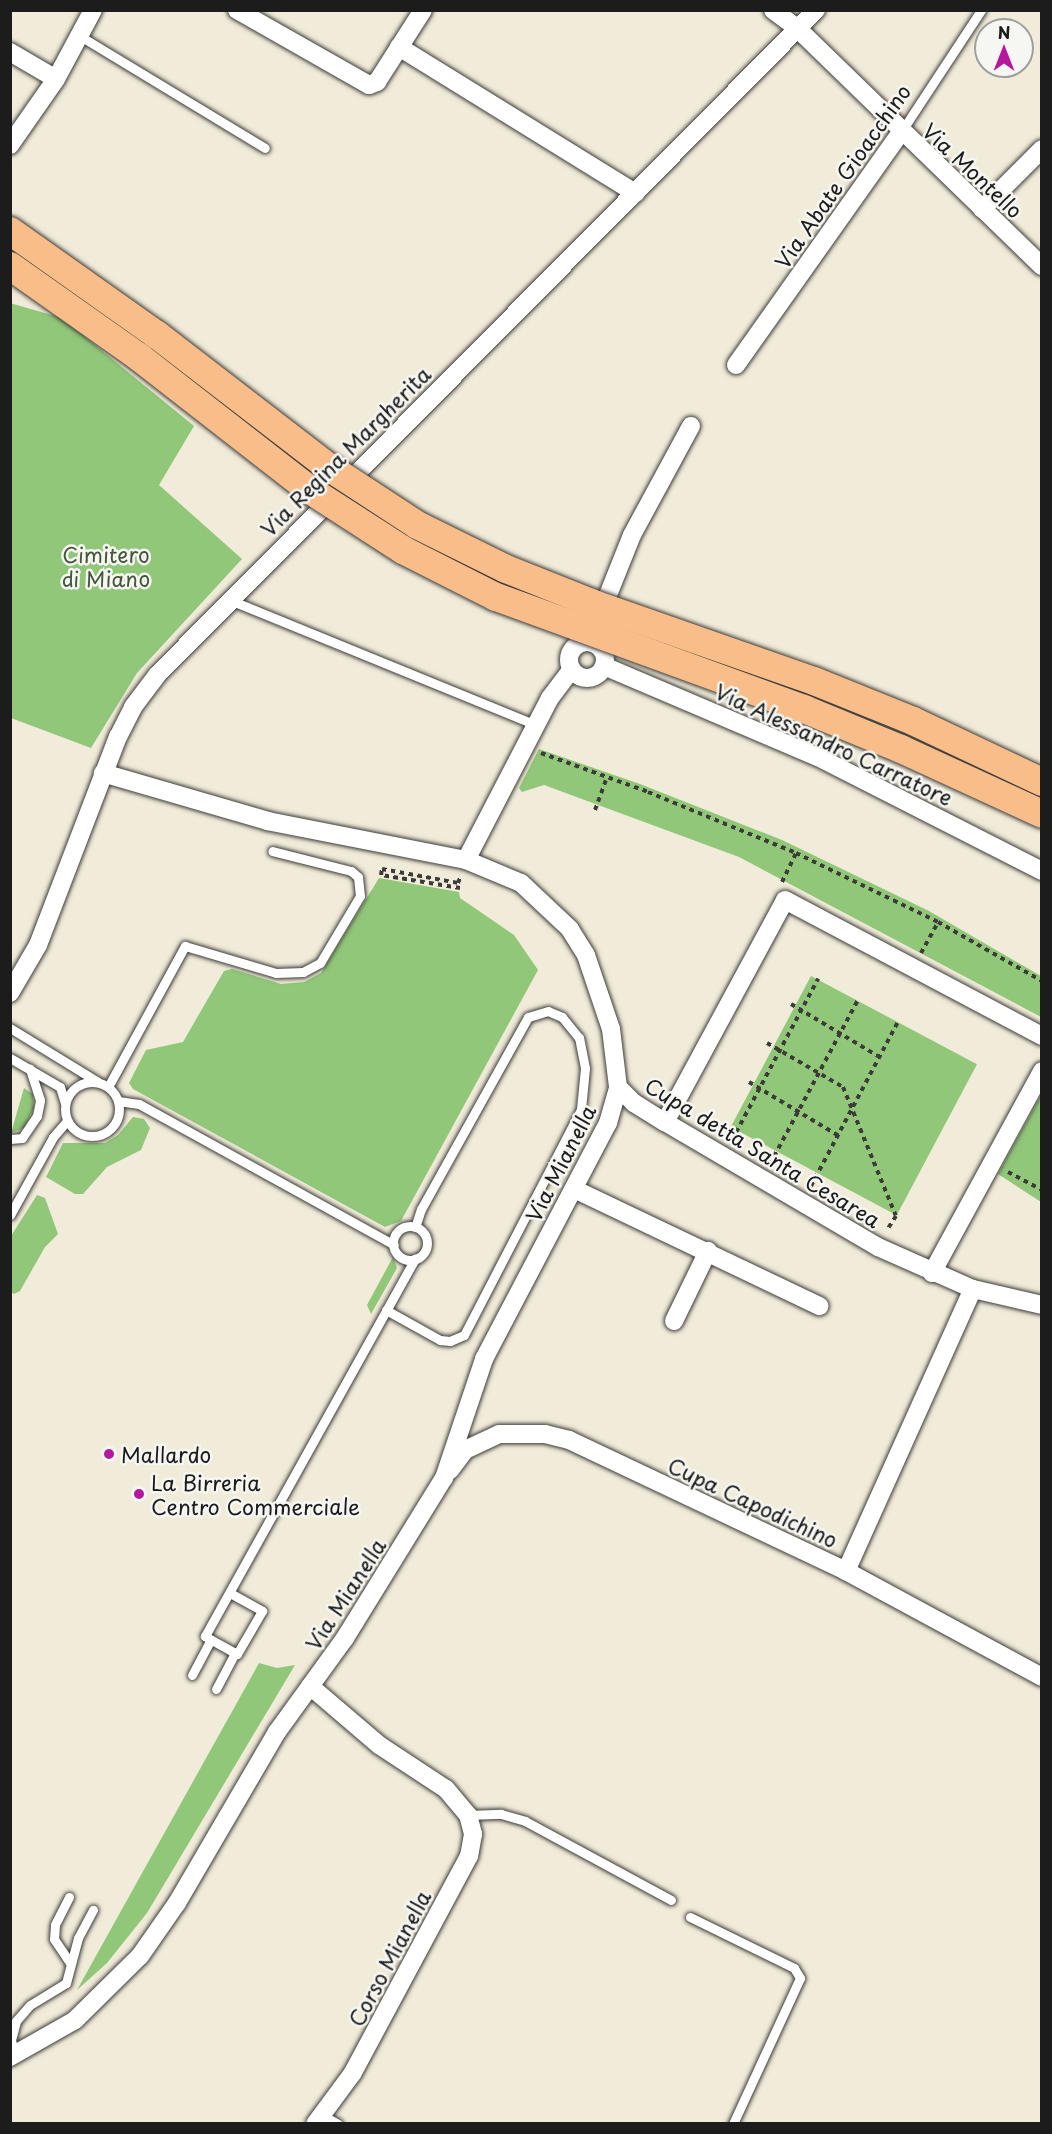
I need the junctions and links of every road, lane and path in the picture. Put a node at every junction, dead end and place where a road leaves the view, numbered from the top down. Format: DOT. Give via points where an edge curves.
graph roads {
  1 [pos="93,10"];
  2 [pos="237,10"];
  3 [pos="423,10"];
  4 [pos="773,10"];
  5 [pos="816,10"];
  6 [pos="981,10"];
  7 [pos="798,29"];
  8 [pos="81,36"];
  9 [pos="399,47"];
  10 [pos="10,52"];
  11 [pos="56,79"];
  12 [pos="901,132"];
  13 [pos="10,145"];
  14 [pos="265,148"];
  15 [pos="1041,149"];
  16 [pos="635,193"];
  17 [pos="982,209"];
  18 [pos="10,231"];
  19 [pos="10,266"];
  20 [pos="1041,266"];
  21 [pos="736,365"];
  22 [pos="691,426"];
  23 [pos="228,599"];
  24 [pos="591,642"];
  25 [pos="604,666"];
  26 [pos="571,670"];
  27 [pos="536,724"];
  28 [pos="543,754"];
  29 [pos="103,773"];
  30 [pos="607,777"];
  31 [pos="1041,782"];
  32 [pos="595,810"];
  33 [pos="1041,814"];
  34 [pos="273,851"];
  35 [pos="796,853"];
  36 [pos="466,860"];
  37 [pos="1041,871"];
  38 [pos="460,888"];
  39 [pos="785,900"];
  40 [pos="938,922"];
  41 [pos="913,968"];
  42 [pos="818,979"];
  43 [pos="1041,981"];
  44 [pos="10,993"];
  45 [pos="859,998"];
  46 [pos="791,1004"];
  47 [pos="802,1010"];
  48 [pos="899,1020"];
  49 [pos="10,1028"];
  50 [pos="840,1032"];
  51 [pos="1041,1036"];
  52 [pos="767,1042"];
  53 [pos="781,1050"];
  54 [pos="878,1056"];
  55 [pos="10,1058"];
  56 [pos="30,1069"];
  57 [pos="819,1070"];
  58 [pos="1041,1071"];
  59 [pos="749,1082"];
  60 [pos="104,1085"];
  61 [pos="618,1087"];
  62 [pos="760,1089"];
  63 [pos="118,1101"];
  64 [pos="65,1104"];
  65 [pos="852,1109"];
  66 [pos="799,1110"];
  67 [pos="68,1121"];
  68 [pos="665,1122"];
  69 [pos="839,1136"];
  70 [pos="10,1139"];
  71 [pos="724,1156"];
  72 [pos="992,1163"];
  73 [pos="762,1179"];
  74 [pos="574,1189"];
  75 [pos="1041,1190"];
  76 [pos="802,1203"];
  77 [pos="12,1208"];
  78 [pos="415,1227"];
  79 [pos="394,1245"];
  80 [pos="878,1247"];
  81 [pos="708,1251"];
  82 [pos="415,1259"];
  83 [pos="932,1273"];
  84 [pos="974,1289"];
  85 [pos="1041,1305"];
  86 [pos="819,1306"];
  87 [pos="386,1310"];
  88 [pos="674,1321"];
  89 [pos="444,1478"];
  90 [pos="846,1571"];
  91 [pos="230,1593"];
  92 [pos="211,1640"];
  93 [pos="235,1653"];
  94 [pos="192,1675"];
  95 [pos="1041,1677"];
  96 [pos="310,1686"];
  97 [pos="216,1689"];
  98 [pos="468,1815"];
  99 [pos="69,1897"];
  100 [pos="672,1900"];
  101 [pos="93,1910"];
  102 [pos="690,1917"];
  103 [pos="71,1964"];
  104 [pos="13,2056"];
  105 [pos="318,2119"];
  106 [pos="338,2124"];
  107 [pos="732,2124"];
  1 -- 8 [label="street"];
  2 -- 9 [label="street" via="369,84 377,82"];
  3 -- 9 [label="street"];
  4 -- 7 [label="street, Via Montello"];
  5 -- 7 [label="street, Via Regina Margherita"];
  6 -- 12 [label="lane, Via Abate Gioacchino"];
  7 -- 12 [label="street, Via Montello"];
  7 -- 16 [label="street, Via Regina Margherita"];
  8 -- 11 [label="street"];
  8 -- 14 [label="lane"];
  9 -- 16 [label="street"];
  10 -- 11 [label="street"];
  11 -- 13 [label="street"];
  12 -- 17 [label="street, Via Montello"];
  12 -- 21 [label="street, Via Abate Gioacchino"];
  15 -- 17 [label="street"];
  16 -- 23 [label="street, Via Regina Margherita"];
  17 -- 20 [label="street, Via Montello"];
  18 -- 31 [label="highway, bridge" via="157,335 327,466 417,525 506,569 594,604 814,681 913,721"];
  19 -- 33 [label="highway, bridge" via="139,357 310,490 403,550 496,597 804,709 912,753"];
  22 -- 24 [label="street" via="632,535"];
  23 -- 27 [label="lane"];
  23 -- 29 [label="street, Via Regina Margherita" via="158,674 133,707"];
  24 -- 25 [label="street" via="601,649"];
  24 -- 26 [label="street" via="573,647 568,658"];
  25 -- 26 [label="street" via="597,676 586,679"];
  25 -- 37 [label="street, Via Alessandro Carratore" via="824,760"];
  26 -- 27 [label="street" via="560,680"];
  27 -- 36 [label="street"];
  28 -- 30 [label="path"];
  29 -- 36 [label="street, Cupa detta Santa Cesarea" via="268,821"];
  29 -- 44 [label="street, Via Regina Margherita" via="38,945"];
  30 -- 32 [label="path"];
  30 -- 35 [label="path"];
  34 -- 60 [label="lane" via="351,871 358,877 360,896 320,963 303,972 276,973 185,946"];
  35 -- 39 [label="path" via="779,890"];
  35 -- 40 [label="path"];
  36 -- 38 [label="path" via="458,883 382,869 381,874"];
  36 -- 61 [label="street, Cupa detta Santa Cesarea" via="521,883 570,929 586,955 600,991 611,1029"];
  39 -- 41 [label="street"];
  39 -- 68 [label="street"];
  40 -- 41 [label="path"];
  40 -- 43 [label="path"];
  41 -- 51 [label="street"];
  42 -- 47 [label="path"];
  45 -- 50 [label="path"];
  46 -- 47 [label="path"];
  47 -- 50 [label="path"];
  47 -- 53 [label="path"];
  48 -- 54 [label="path"];
  49 -- 60 [label="lane"];
  50 -- 54 [label="path"];
  50 -- 57 [label="path"];
  52 -- 53 [label="path"];
  53 -- 57 [label="path"];
  53 -- 62 [label="path"];
  54 -- 65 [label="path"];
  55 -- 56 [label="lane"];
  56 -- 64 [label="lane" via="60,1087"];
  56 -- 70 [label="lane" via="39,1093 37,1116 22,1138"];
  57 -- 65 [label="path" via="843,1087"];
  57 -- 66 [label="path"];
  58 -- 72 [label="street"];
  59 -- 62 [label="path"];
  60 -- 63 [label="lane"];
  60 -- 64 [label="lane" via="81,1084"];
  61 -- 68 [label="street, Cupa detta Santa Cesarea" via="634,1103"];
  61 -- 74 [label="street, Via Mianella" via="608,1123"];
  62 -- 66 [label="path"];
  62 -- 71 [label="path"];
  63 -- 67 [label="lane" via="117,1119 105,1133 79,1133"];
  63 -- 79 [label="lane" via="139,1104"];
  64 -- 67 [label="lane"];
  65 -- 69 [label="path"];
  65 -- 80 [label="path" via="896,1216"];
  66 -- 69 [label="path"];
  66 -- 73 [label="path"];
  67 -- 77 [label="lane" via="53,1137"];
  68 -- 71 [label="street, Cupa detta Santa Cesarea"];
  69 -- 76 [label="path"];
  71 -- 73 [label="street, Cupa detta Santa Cesarea"];
  72 -- 75 [label="path"];
  72 -- 83 [label="street"];
  73 -- 76 [label="street, Cupa detta Santa Cesarea"];
  74 -- 81 [label="street"];
  74 -- 89 [label="street, Via Mianella" via="484,1359"];
  76 -- 80 [label="street, Cupa detta Santa Cesarea"];
  78 -- 79 [label="lane" via="399,1231"];
  78 -- 82 [label="lane" via="424,1233 427,1244 423,1254"];
  78 -- 87 [label="lane" via="421,1209 528,1017 548,1011 562,1017 579,1038 585,1068 581,1109 464,1335 450,1341 440,1340"];
  79 -- 82 [label="lane" via="402,1257"];
  80 -- 83 [label="street, Cupa detta Santa Cesarea"];
  81 -- 86 [label="street"];
  81 -- 88 [label="street"];
  82 -- 87 [label="lane"];
  83 -- 84 [label="street, Cupa detta Santa Cesarea"];
  84 -- 85 [label="street, Cupa detta Santa Cesarea"];
  84 -- 90 [label="street"];
  87 -- 91 [label="lane"];
  89 -- 90 [label="street, Cupa Capodichino" via="465,1450 480,1440 510,1433 545,1434 569,1440"];
  89 -- 96 [label="street, Via Mianella" via="345,1638"];
  90 -- 95 [label="street, Cupa Capodichino"];
  91 -- 92 [label="lane" via="205,1636"];
  91 -- 93 [label="lane" via="262,1611"];
  92 -- 93 [label="lane"];
  92 -- 94 [label="lane"];
  93 -- 97 [label="lane"];
  96 -- 98 [label="street" via="379,1745 447,1789"];
  96 -- 104 [label="street, Via Mianella" via="277,1732 177,1903 140,1956 75,2019"];
  98 -- 100 [label="lane" via="501,1814 525,1821"];
  98 -- 105 [label="street, Corso Mianella" via="472,1834 469,1856 352,2074"];
  99 -- 103 [label="lane" via="55,1925 54,1939"];
  101 -- 103 [label="lane" via="78,1938"];
  102 -- 107 [label="lane" via="794,1968 800,1978"];
  103 -- 104 [label="lane" via="66,1983 30,2005 16,2021 11,2040"];
  105 -- 106 [label="lane"];
}
